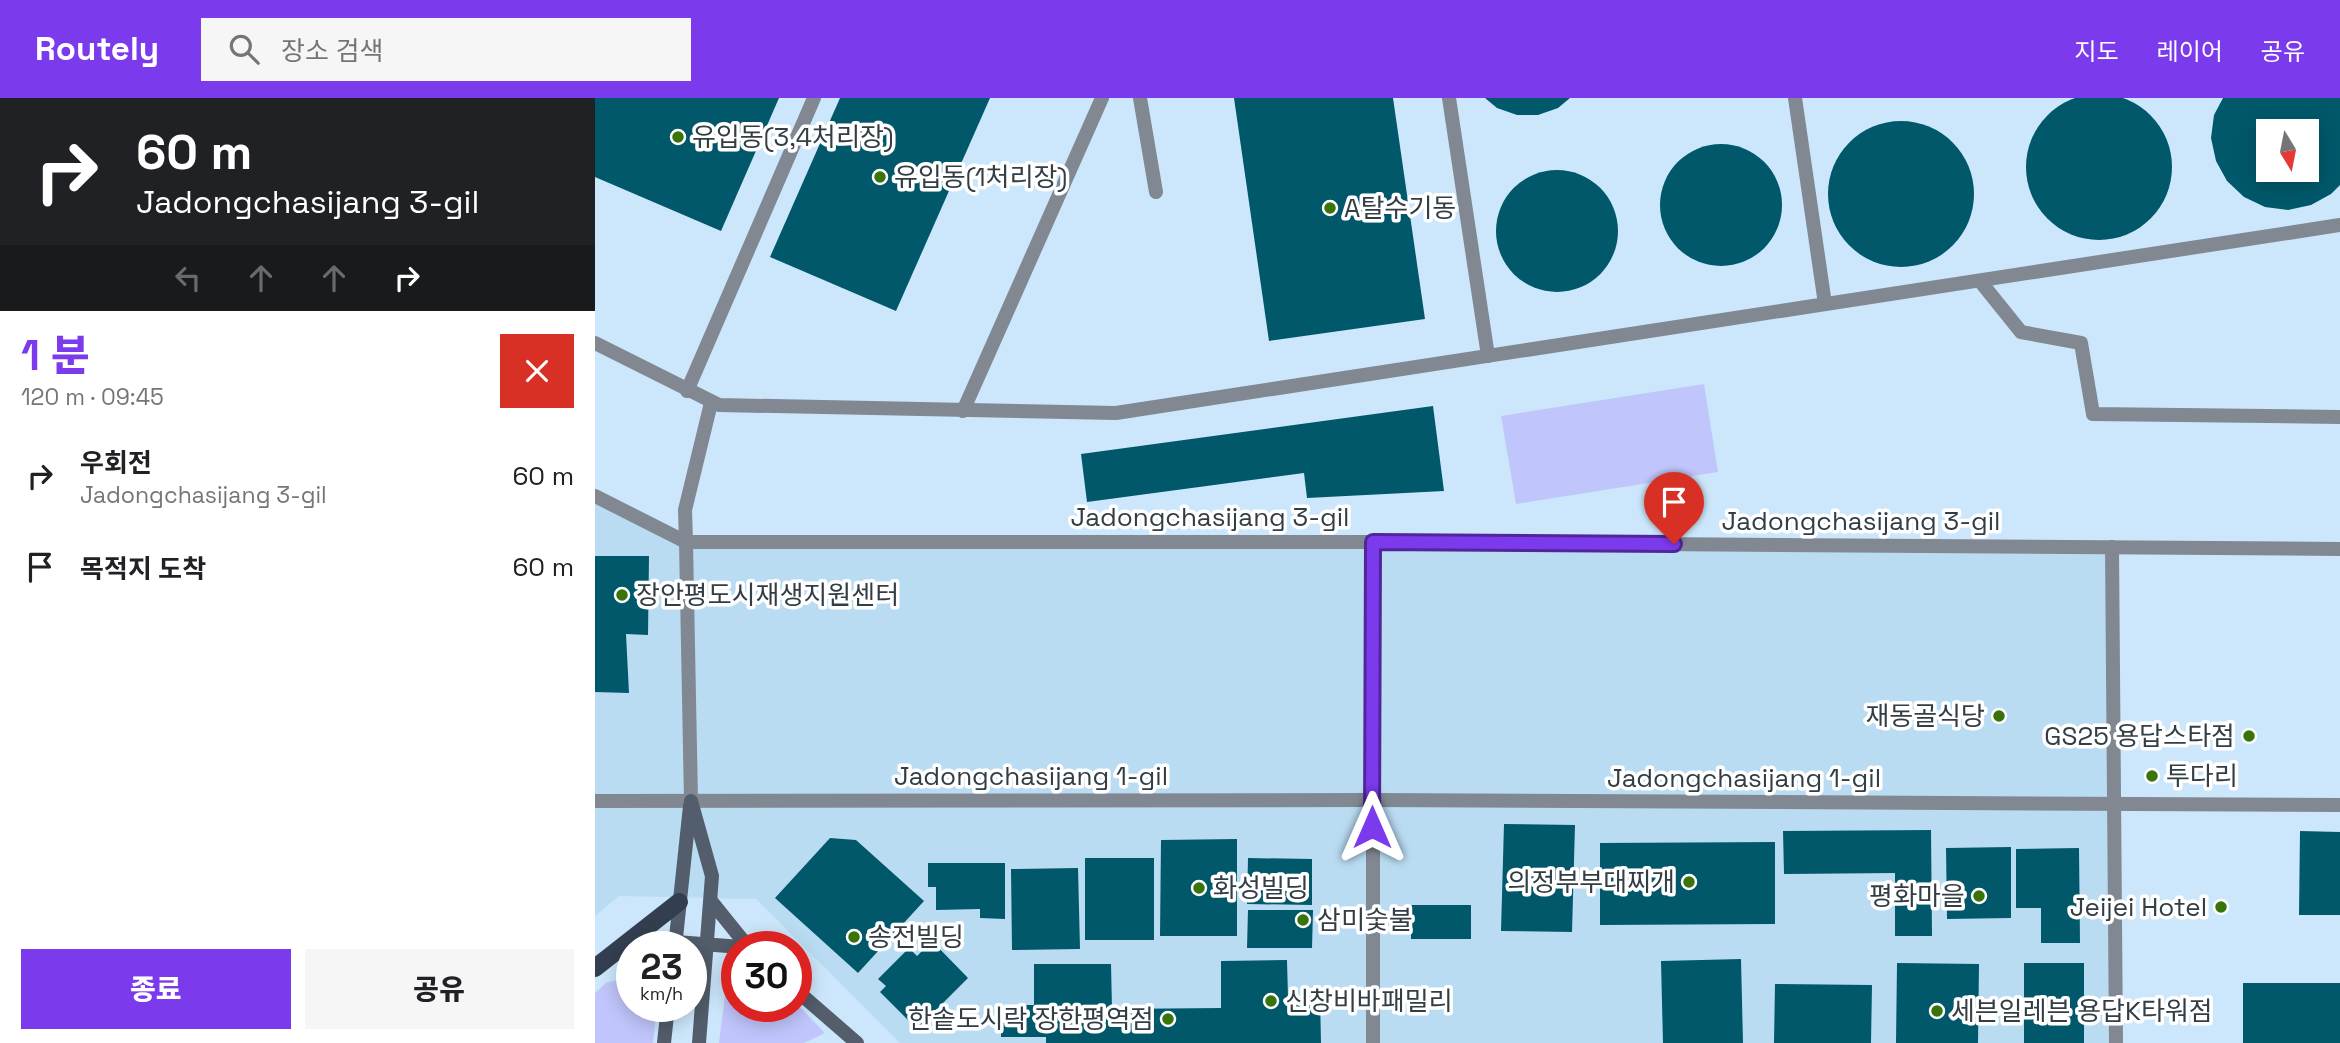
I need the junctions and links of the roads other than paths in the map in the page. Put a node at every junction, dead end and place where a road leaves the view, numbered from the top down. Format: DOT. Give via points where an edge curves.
graph roads {
  1 [pos="814,98"];
  2 [pos="1102,98"];
  3 [pos="1140,98"];
  4 [pos="1449,98"];
  5 [pos="1795,98"];
  6 [pos="1156,192"];
  7 [pos="2340,225"];
  8 [pos="1980,281"];
  9 [pos="1825,304"];
  10 [pos="595,343"];
  11 [pos="1488,356"];
  12 [pos="687,391"];
  13 [pos="711,402"];
  14 [pos="963,411"];
  15 [pos="2340,416"];
  16 [pos="595,496"];
  17 [pos="686,542"];
  18 [pos="1373,542"];
  19 [pos="2112,547"];
  20 [pos="2340,549"];
  21 [pos="1372,800"];
  22 [pos="595,801"];
  23 [pos="691,801"];
  24 [pos="2115,805"];
  25 [pos="2340,805"];
  26 [pos="711,901"];
  27 [pos="679,902"];
  28 [pos="677,931"];
  29 [pos="735,931"];
  30 [pos="708,944"];
  31 [pos="721,945"];
  32 [pos="595,968"];
  33 [pos="812,1004"];
  34 [pos="667,1022"];
  35 [pos="664,1043"];
  36 [pos="699,1043"];
  37 [pos="857,1043"];
  38 [pos="1373,1043"];
  39 [pos="2116,1043"];
  1 -- 12 [label="street"];
  2 -- 14 [label="street"];
  3 -- 6 [label="street"];
  4 -- 11 [label="street"];
  5 -- 9 [label="street"];
  7 -- 8 [label="street"];
  8 -- 9 [label="street"];
  8 -- 15 [label="street" via="2021,332 2081,343 2093,414"];
  9 -- 11 [label="street"];
  10 -- 12 [label="street"];
  11 -- 14 [label="street" via="1116,413"];
  12 -- 13 [label="street"];
  13 -- 14 [label="street"];
  13 -- 17 [label="street" via="685,510"];
  16 -- 17 [label="street, Jadongchasijang 3-gil"];
  17 -- 18 [label="street, Jadongchasijang 3-gil"];
  17 -- 23 [label="street"];
  18 -- 19 [label="street, Jadongchasijang 3-gil"];
  18 -- 21 [label="street"];
  19 -- 20 [label="street, Jadongchasijang 3-gil"];
  19 -- 24 [label="street"];
  21 -- 23 [label="street, Jadongchasijang 1-gil"];
  21 -- 24 [label="street, Jadongchasijang 1-gil"];
  21 -- 38 [label="street"];
  22 -- 23 [label="street, Jadongchasijang 1-gil"];
  23 -- 26 [label="street" via="712,876"];
  23 -- 27 [label="street"];
  24 -- 25 [label="street, Jadongchasijang 1-gil"];
  24 -- 39 [label="street"];
  26 -- 29 [label="street"];
  26 -- 30 [label="street"];
  27 -- 28 [label="street"];
  27 -- 32 [label="main road"];
  30 -- 31 [label="street"];
  30 -- 36 [label="street"];
  33 -- 37 [label="street"];
  34 -- 35 [label="street"];
}
